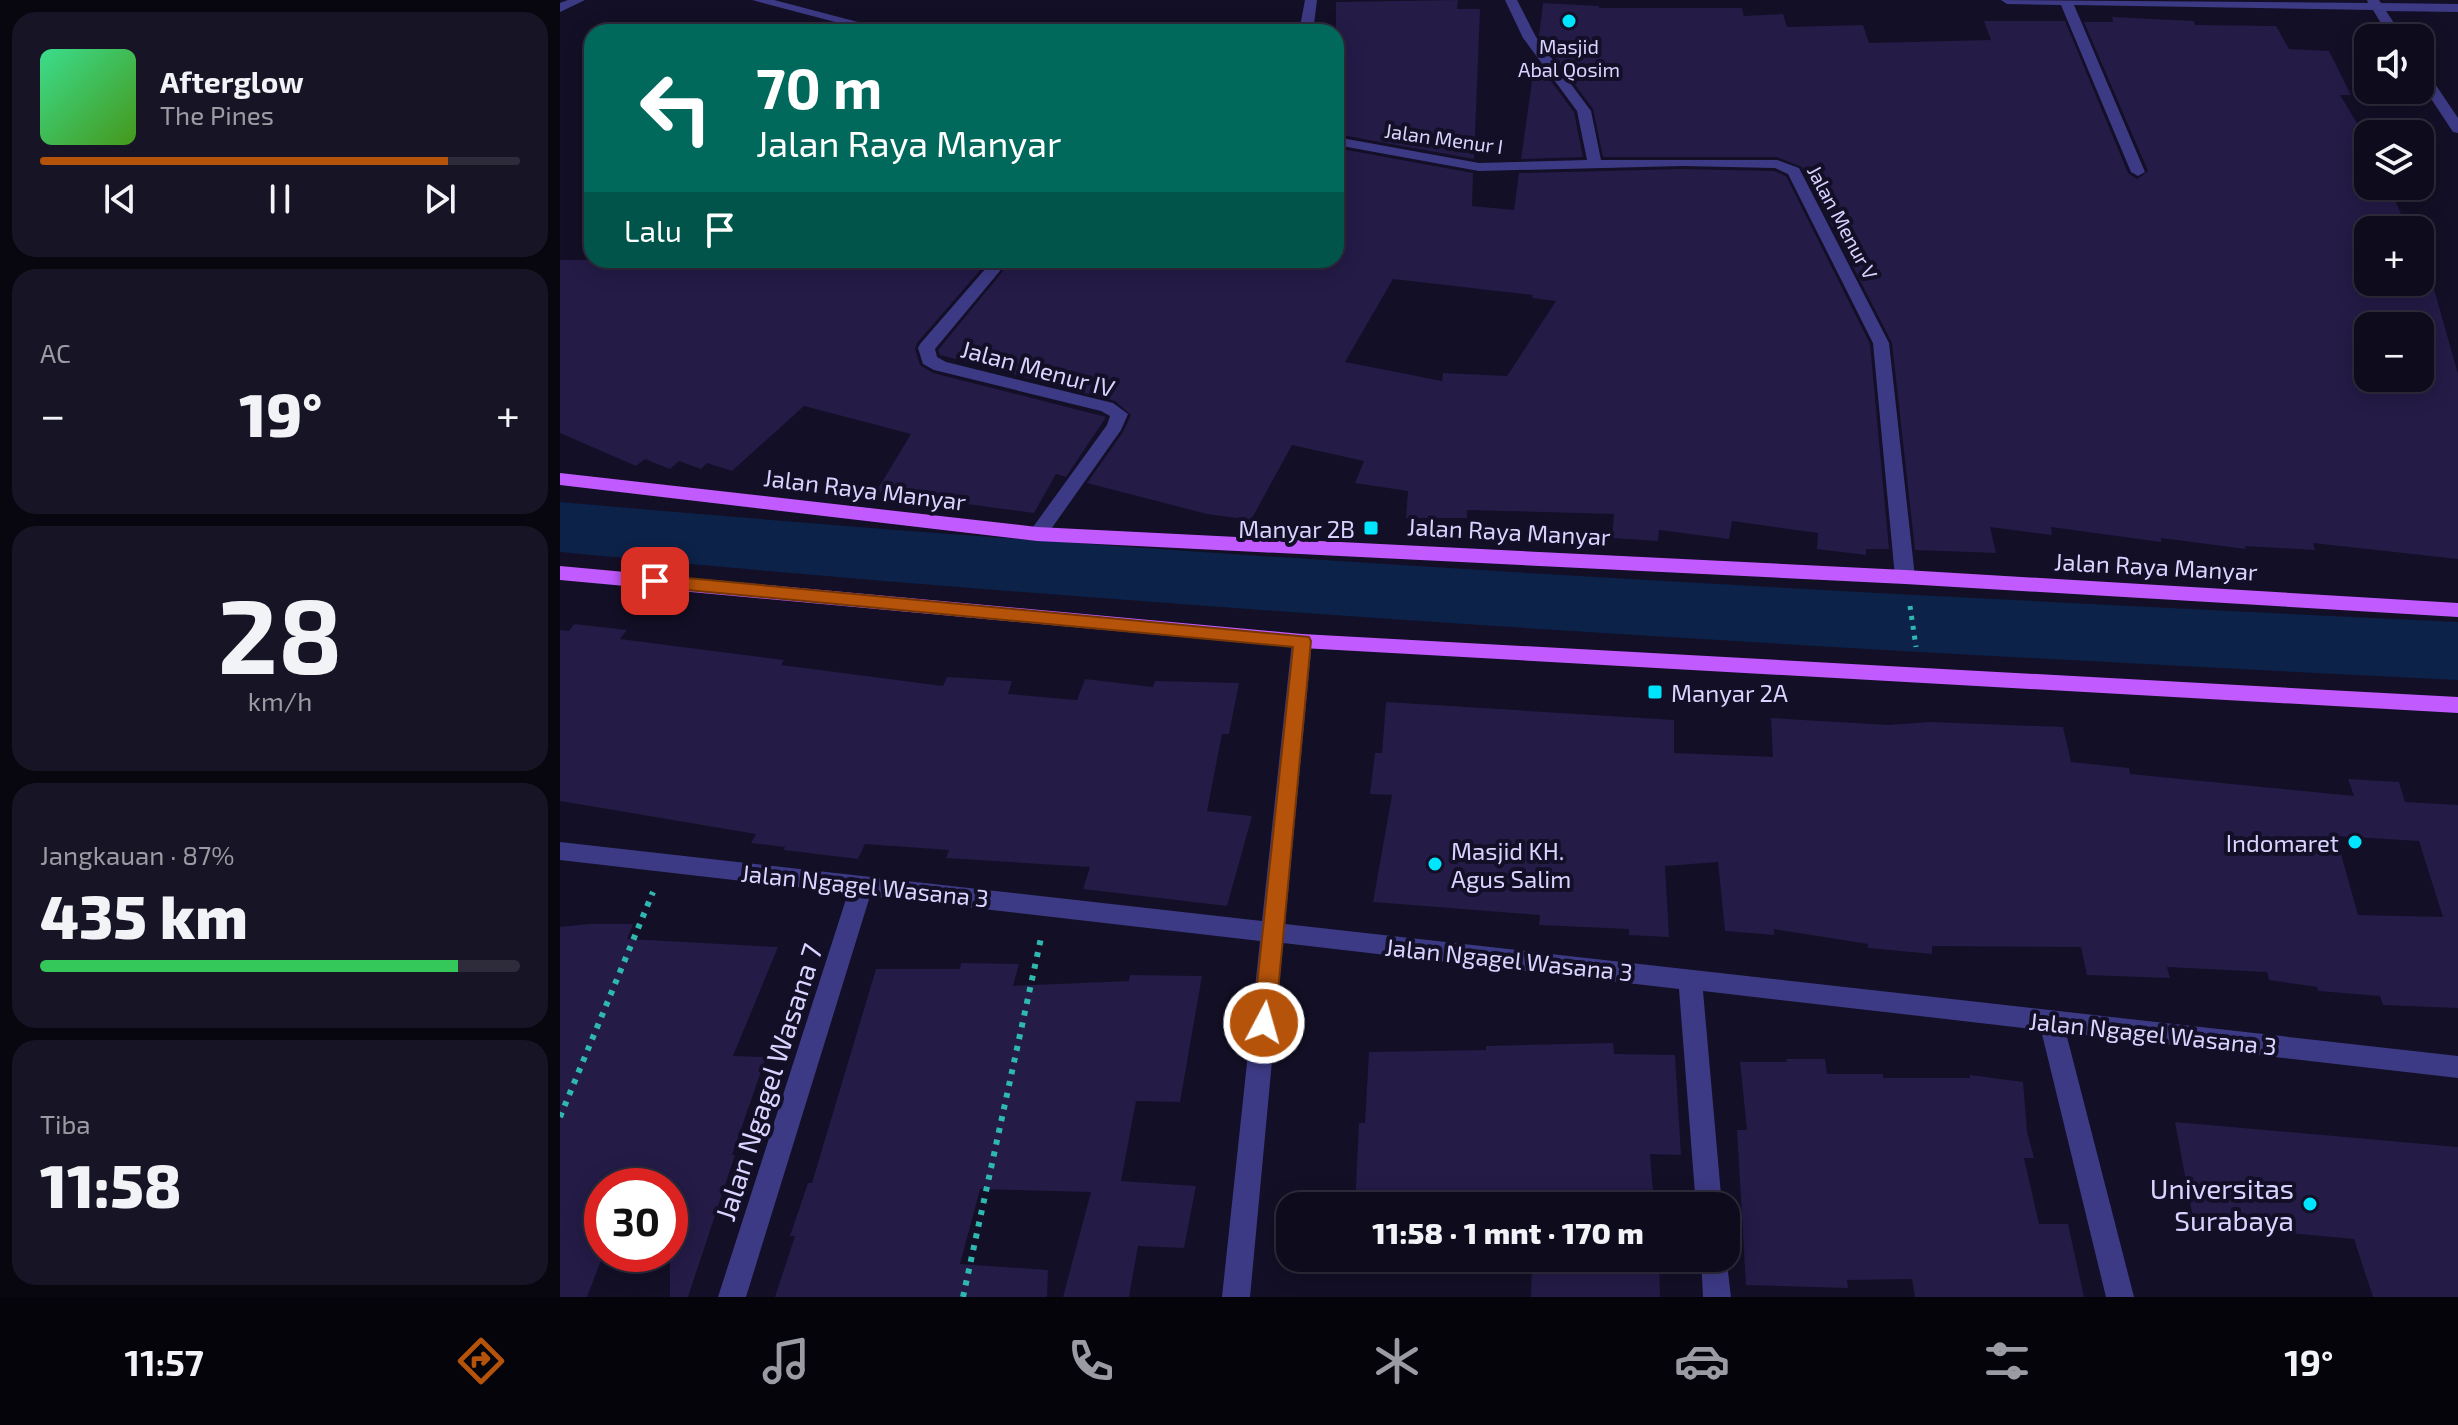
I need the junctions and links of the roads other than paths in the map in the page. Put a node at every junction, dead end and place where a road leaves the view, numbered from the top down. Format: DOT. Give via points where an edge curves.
graph roads {
  1 [pos="579,0"];
  2 [pos="758,0"];
  3 [pos="1311,0"];
  4 [pos="1511,0"];
  5 [pos="2007,0"];
  6 [pos="2066,2"];
  7 [pos="2309,3"];
  8 [pos="2375,4"];
  9 [pos="560,8"];
  10 [pos="2458,8"];
  11 [pos="856,24"];
  12 [pos="1307,24"];
  13 [pos="2388,24"];
  14 [pos="2434,93"];
  15 [pos="2458,129"];
  16 [pos="1344,142"];
  17 [pos="1595,164"];
  18 [pos="2138,172"];
  19 [pos="994,268"];
  20 [pos="560,479"];
  21 [pos="1037,534"];
  22 [pos="560,573"];
  23 [pos="1905,577"];
  24 [pos="2458,610"];
  25 [pos="1302,641"];
  26 [pos="2458,705"];
  27 [pos="560,851"];
  28 [pos="862,885"];
  29 [pos="1273,932"];
  30 [pos="1690,979"];
  31 [pos="2051,1021"];
  32 [pos="2458,1067"];
  33 [pos="1708,1192"];
  34 [pos="1715,1272"];
  35 [pos="732,1297"];
  36 [pos="1236,1297"];
  37 [pos="1717,1297"];
  38 [pos="2120,1297"];
  1 -- 9 [label="street"];
  2 -- 11 [label="street"];
  3 -- 12 [label="street"];
  4 -- 17 [label="street" via="1530,38 1584,111"];
  5 -- 6 [label="street"];
  6 -- 7 [label="street"];
  6 -- 18 [label="street"];
  7 -- 8 [label="street"];
  8 -- 10 [label="street"];
  8 -- 13 [label="street"];
  14 -- 15 [label="street"];
  16 -- 17 [label="street, Jalan Menur I" via="1479,167"];
  17 -- 23 [label="street, Jalan Menur V" via="1777,164 1794,171 1881,343"];
  19 -- 21 [label="street, Jalan Menur IV" via="926,348 929,360 1119,414"];
  20 -- 21 [label="main road, Jalan Raya Manyar"];
  21 -- 23 [label="main road, Jalan Raya Manyar"];
  22 -- 25 [label="main road"];
  23 -- 24 [label="main road, Jalan Raya Manyar"];
  25 -- 26 [label="main road"];
  25 -- 29 [label="street"];
  27 -- 28 [label="street, Jalan Ngagel Wasana 3"];
  28 -- 29 [label="street, Jalan Ngagel Wasana 3"];
  28 -- 35 [label="street, Jalan Ngagel Wasana 7"];
  29 -- 30 [label="street, Jalan Ngagel Wasana 3"];
  29 -- 36 [label="street"];
  30 -- 31 [label="street, Jalan Ngagel Wasana 3"];
  30 -- 33 [label="street"];
  31 -- 32 [label="street, Jalan Ngagel Wasana 3"];
  31 -- 38 [label="street"];
  34 -- 37 [label="street"];
}
